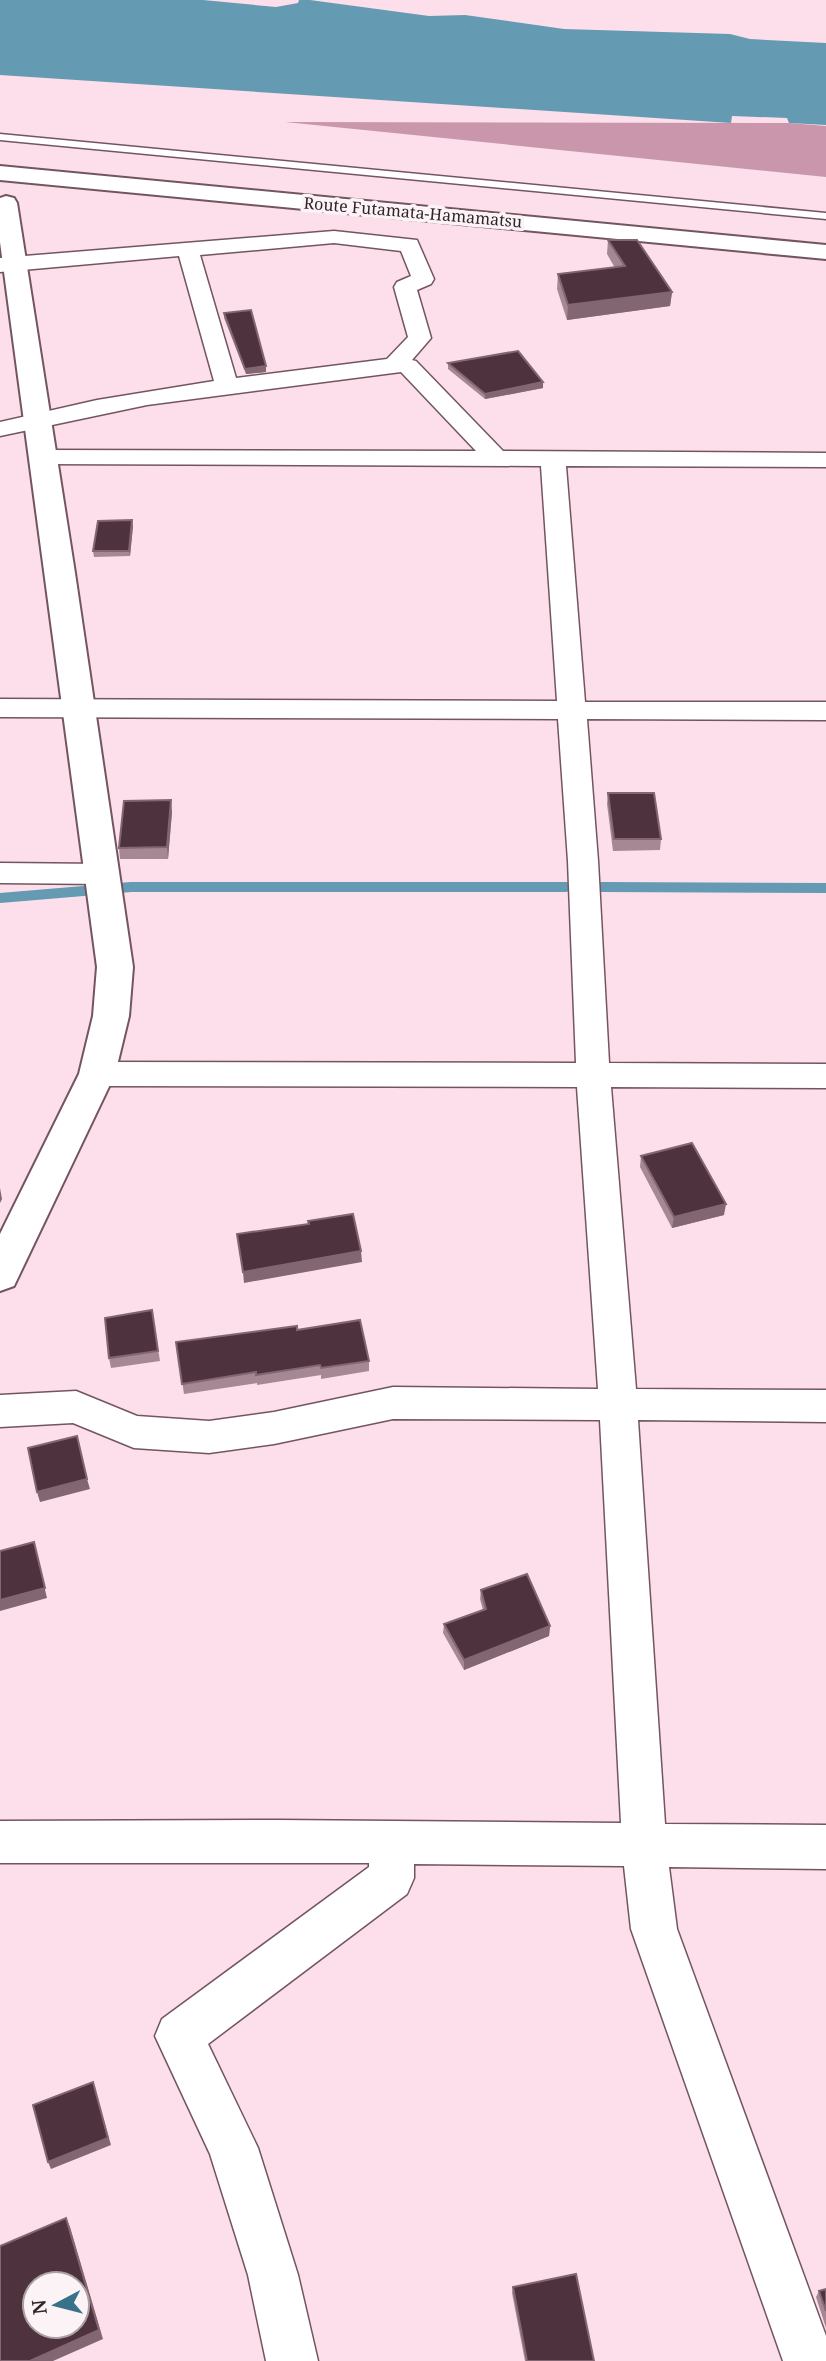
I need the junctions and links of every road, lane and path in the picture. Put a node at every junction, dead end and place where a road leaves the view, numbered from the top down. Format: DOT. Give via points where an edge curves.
graph roads {
  1 [pos="0,137"];
  2 [pos="0,173"];
  3 [pos="3,203"];
  4 [pos="826,216"];
  5 [pos="188,249"];
  6 [pos="826,252"];
  7 [pos="7,265"];
  8 [pos="394,365"];
  9 [pos="227,387"];
  10 [pos="36,420"];
  11 [pos="0,429"];
  12 [pos="43,457"];
  13 [pos="498,460"];
  14 [pos="553,460"];
  15 [pos="826,460"];
  16 [pos="0,708"];
  17 [pos="80,708"];
  18 [pos="571,711"];
  19 [pos="826,711"];
  20 [pos="0,873"];
  21 [pos="104,874"];
  22 [pos="97,1074"];
  23 [pos="593,1074"];
  24 [pos="826,1076"];
  25 [pos="0,1275"];
  26 [pos="618,1404"];
  27 [pos="826,1406"];
  28 [pos="0,1411"];
  29 [pos="0,1842"];
  30 [pos="392,1842"];
  31 [pos="644,1846"];
  32 [pos="826,1847"];
  33 [pos="292,2361"];
  34 [pos="809,2361"];
  1 -- 4 [label="lane"];
  2 -- 6 [label="street, Route Futamata-Hamamatsu"];
  3 -- 7 [label="street"];
  5 -- 7 [label="street"];
  5 -- 8 [label="street" via="334,237 409,244 423,279 405,286 420,338"];
  5 -- 9 [label="street"];
  7 -- 10 [label="street"];
  8 -- 9 [label="street"];
  8 -- 13 [label="street" via="408,366"];
  9 -- 10 [label="street"];
  10 -- 11 [label="street"];
  10 -- 12 [label="street"];
  12 -- 13 [label="street"];
  12 -- 17 [label="street"];
  13 -- 14 [label="street"];
  14 -- 15 [label="street"];
  14 -- 18 [label="street"];
  16 -- 17 [label="street"];
  17 -- 18 [label="street"];
  17 -- 21 [label="street"];
  18 -- 19 [label="street"];
  18 -- 23 [label="street"];
  20 -- 21 [label="street"];
  21 -- 22 [label="street" via="115,967 111,1016"];
  22 -- 23 [label="street"];
  22 -- 25 [label="street"];
  23 -- 24 [label="street"];
  23 -- 26 [label="street"];
  26 -- 27 [label="street"];
  26 -- 28 [label="street" via="393,1403 209,1437 134,1432 76,1407"];
  26 -- 31 [label="street"];
  29 -- 30 [label="street"];
  30 -- 31 [label="street"];
  30 -- 33 [label="street" via="391,1878 179,2036 233,2148 273,2275"];
  31 -- 32 [label="street"];
  31 -- 34 [label="street" via="654,1929"];
}
